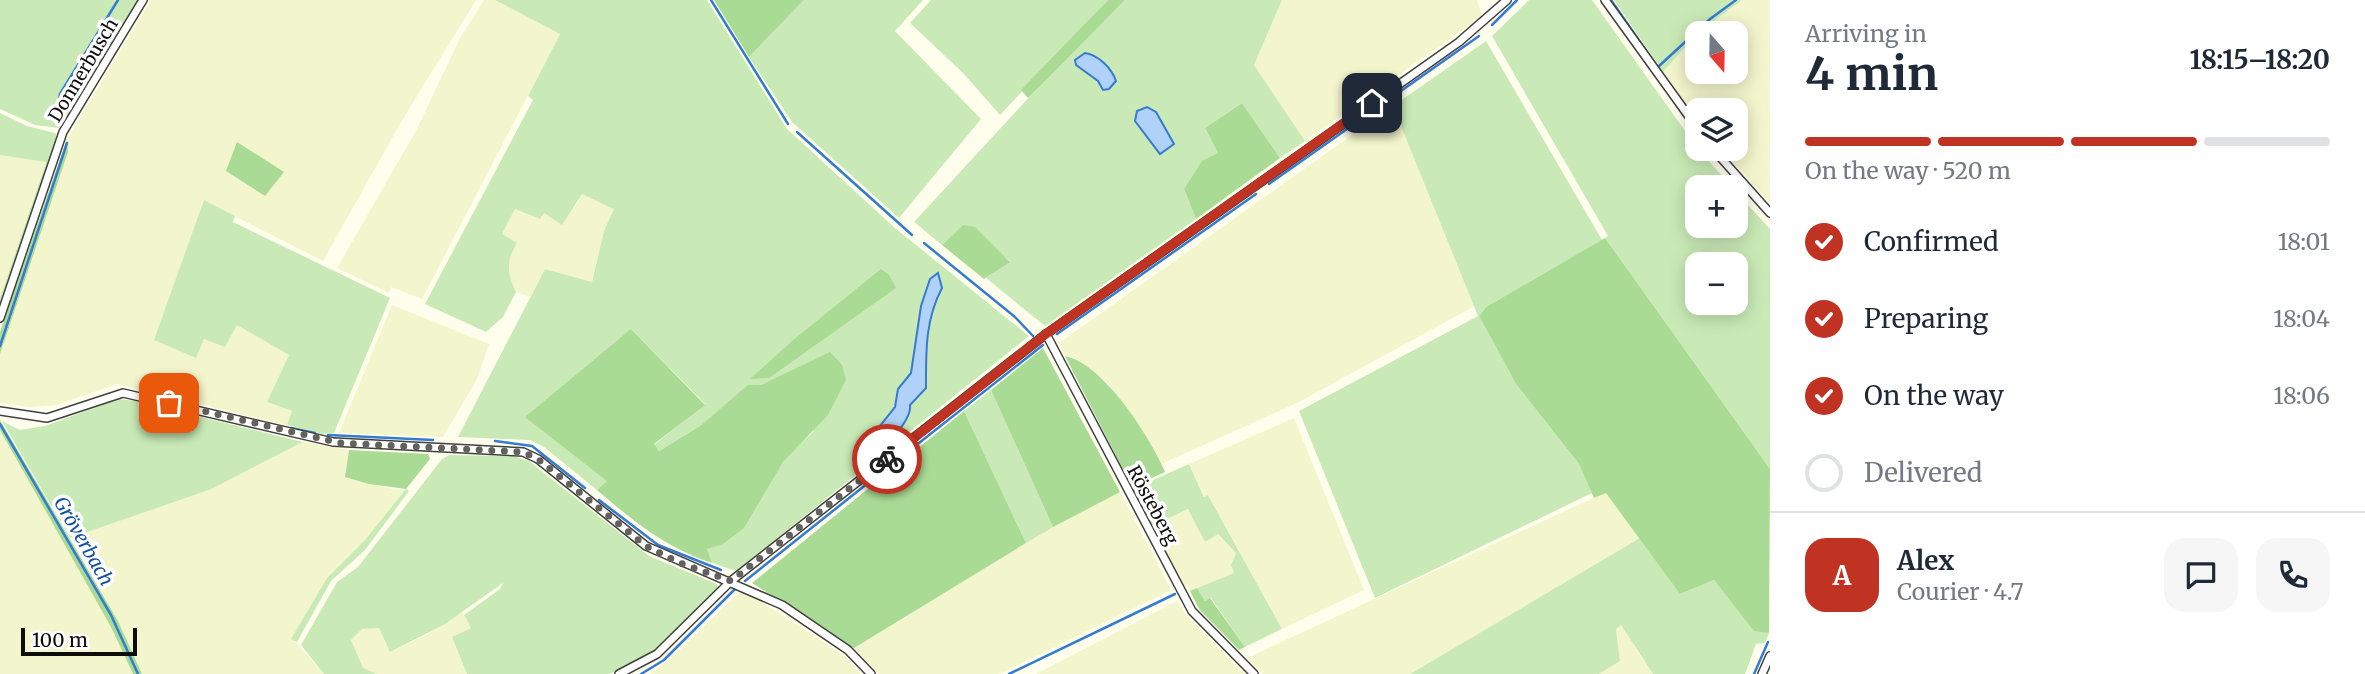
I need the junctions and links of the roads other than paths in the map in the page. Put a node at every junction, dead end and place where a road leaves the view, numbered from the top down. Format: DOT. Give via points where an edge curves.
graph roads {
  1 [pos="143,0"];
  2 [pos="1507,0"];
  3 [pos="1605,0"];
  4 [pos="1685,111"];
  5 [pos="1724,161"];
  6 [pos="1770,213"];
  7 [pos="0,318"];
  8 [pos="1046,334"];
  9 [pos="0,411"];
  10 [pos="731,581"];
  11 [pos="1770,656"];
  12 [pos="620,674"];
  13 [pos="871,674"];
  14 [pos="1254,674"];
  15 [pos="1762,674"];
  1 -- 7 [label="street, Donnerbusch" via="63,132"];
  2 -- 8 [label="street" via="1459,42"];
  3 -- 4 [label="street"];
  5 -- 6 [label="street"];
  8 -- 10 [label="street"];
  8 -- 14 [label="street, Rösteberg" via="1192,611"];
  9 -- 10 [label="street" via="47,418 127,393 340,443 523,452 538,459 646,546"];
  10 -- 12 [label="street" via="664,648"];
  10 -- 13 [label="street" via="782,606 848,650"];
  11 -- 15 [label="street"];
}
